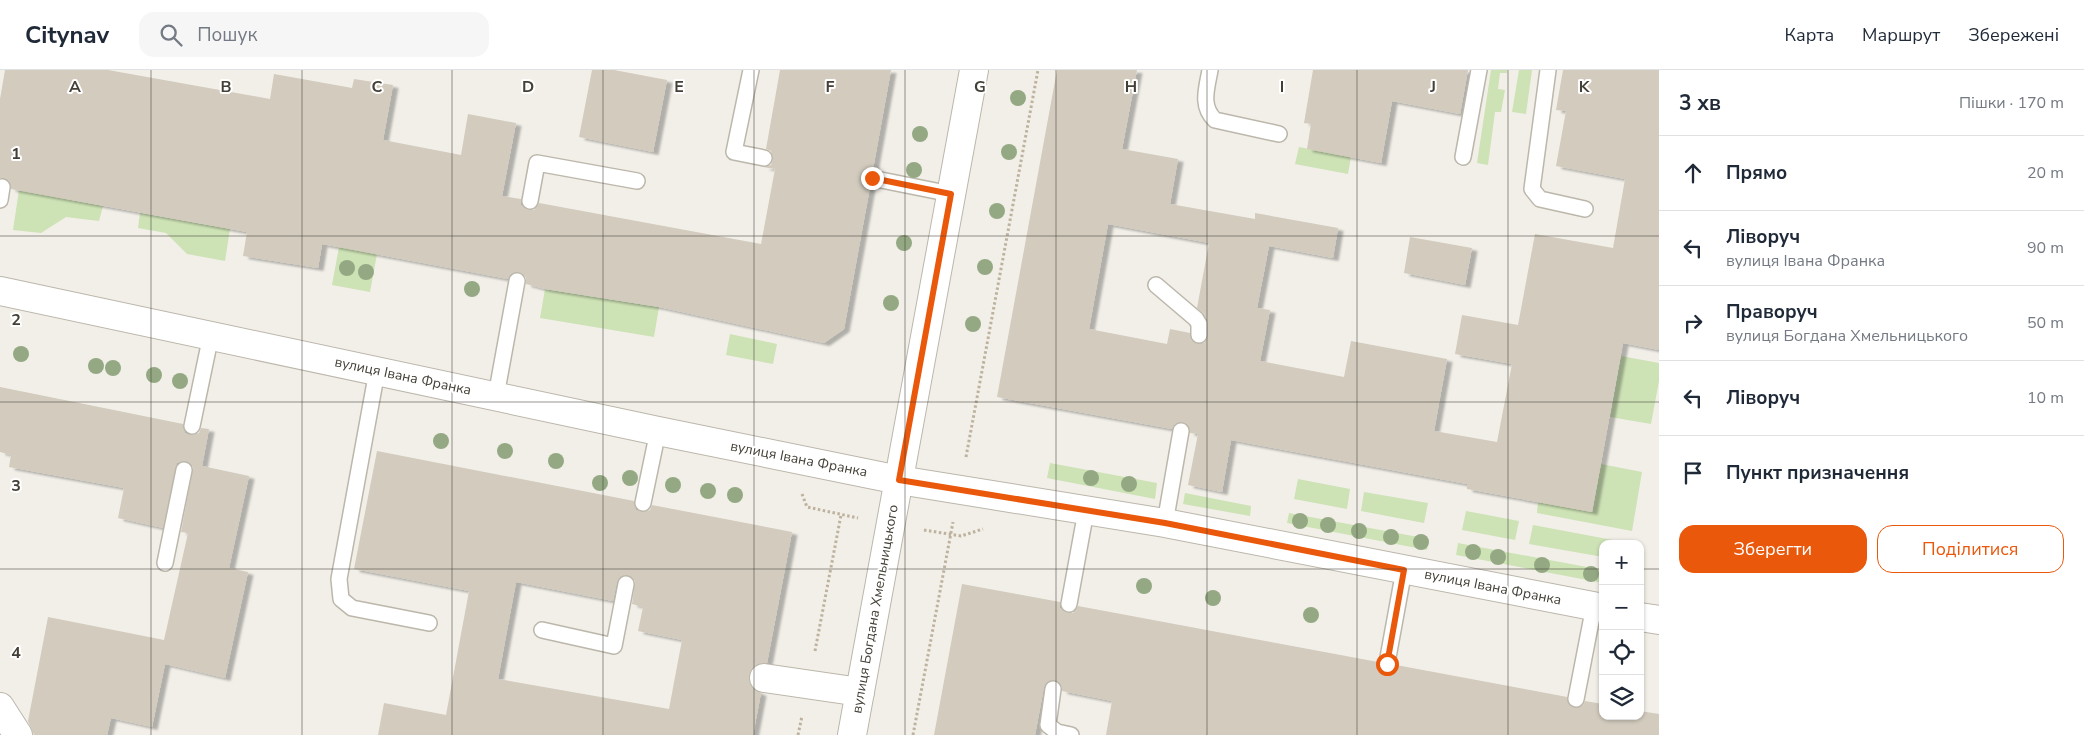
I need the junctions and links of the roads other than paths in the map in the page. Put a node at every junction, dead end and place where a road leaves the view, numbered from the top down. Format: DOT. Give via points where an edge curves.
graph roads {
  1 [pos="751,70"];
  2 [pos="974,70"];
  3 [pos="1210,70"];
  4 [pos="1479,70"];
  5 [pos="1548,70"];
  6 [pos="1279,134"];
  7 [pos="1463,157"];
  8 [pos="764,158"];
  9 [pos="872,178"];
  10 [pos="637,181"];
  11 [pos="951,194"];
  12 [pos="530,201"];
  13 [pos="1585,209"];
  14 [pos="516,281"];
  15 [pos="1156,285"];
  16 [pos="0,291"];
  17 [pos="211,335"];
  18 [pos="1199,335"];
  19 [pos="377,371"];
  20 [pos="496,396"];
  21 [pos="192,426"];
  22 [pos="658,431"];
  23 [pos="1181,431"];
  24 [pos="184,470"];
  25 [pos="899,480"];
  26 [pos="643,503"];
  27 [pos="1086,511"];
  28 [pos="1165,523"];
  29 [pos="165,563"];
  30 [pos="1404,570"];
  31 [pos="626,584"];
  32 [pos="1069,604"];
  33 [pos="1598,608"];
  34 [pos="1644,618"];
  35 [pos="1659,620"];
  36 [pos="429,623"];
  37 [pos="542,630"];
  38 [pos="1387,664"];
  39 [pos="764,678"];
  40 [pos="1053,689"];
  41 [pos="860,692"];
  42 [pos="1576,699"];
  43 [pos="0,707"];
  44 [pos="18,735"];
  45 [pos="852,735"];
  46 [pos="1071,735"];
  1 -- 8 [label="lane" via="734,152"];
  2 -- 11 [label="street, вулиця Богдана Хмельницького"];
  3 -- 6 [label="lane" via="1205,106 1208,114 1215,120"];
  4 -- 7 [label="lane"];
  5 -- 13 [label="lane" via="1532,189 1540,199"];
  9 -- 11 [label="lane"];
  10 -- 12 [label="lane" via="536,162"];
  11 -- 25 [label="street, вулиця Богдана Хмельницького"];
  14 -- 20 [label="lane"];
  15 -- 18 [label="lane" via="1196,319"];
  16 -- 17 [label="street, вулиця Івана Франка"];
  17 -- 19 [label="street, вулиця Івана Франка"];
  17 -- 21 [label="lane"];
  19 -- 20 [label="street, вулиця Івана Франка"];
  19 -- 36 [label="lane" via="339,579 341,598 352,608"];
  20 -- 22 [label="street, вулиця Івана Франка"];
  22 -- 25 [label="street, вулиця Івана Франка"];
  22 -- 26 [label="lane"];
  23 -- 28 [label="lane"];
  24 -- 29 [label="lane"];
  25 -- 27 [label="street, вулиця Івана Франка"];
  25 -- 41 [label="street, вулиця Богдана Хмельницького"];
  27 -- 28 [label="street, вулиця Івана Франка"];
  27 -- 32 [label="lane"];
  28 -- 30 [label="street, вулиця Івана Франка"];
  30 -- 33 [label="street, вулиця Івана Франка"];
  30 -- 38 [label="lane"];
  31 -- 37 [label="lane" via="614,646"];
  33 -- 42 [label="lane"];
  34 -- 35 [label="street"];
  39 -- 41 [label="street"];
  40 -- 46 [label="lane" via="1048,725 1057,732"];
  41 -- 45 [label="street, вулиця Богдана Хмельницького"];
  43 -- 44 [label="street"];
}
